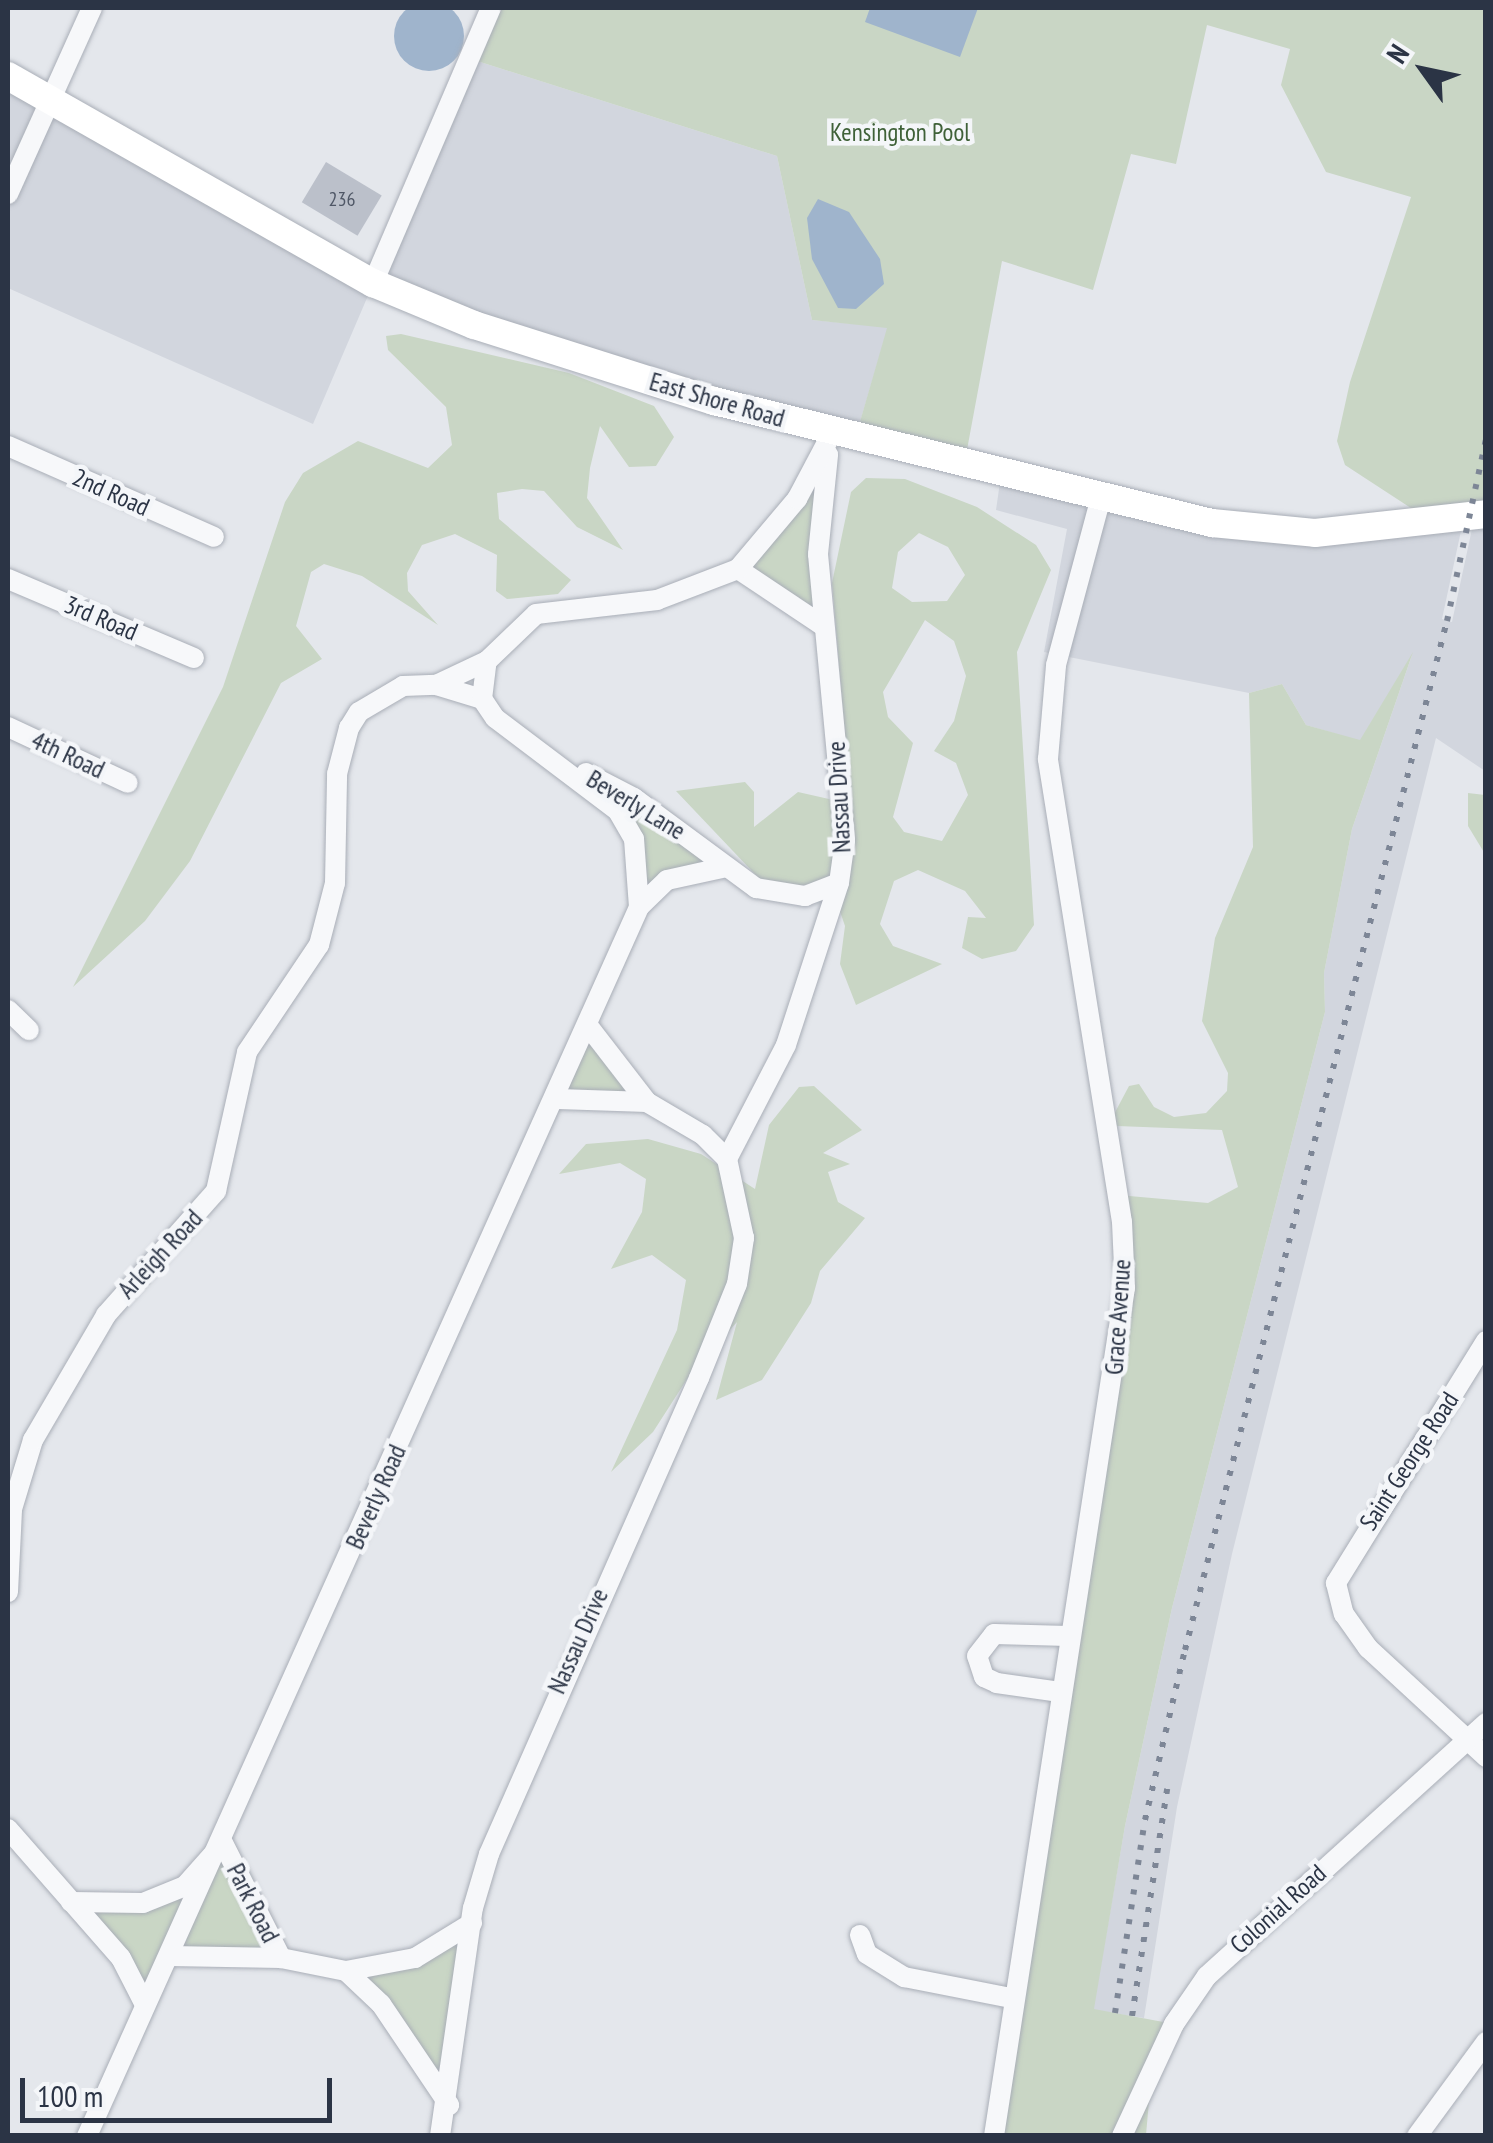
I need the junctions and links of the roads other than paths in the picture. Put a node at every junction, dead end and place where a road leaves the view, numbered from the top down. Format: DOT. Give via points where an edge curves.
graph roads {
  1 [pos="92,8"];
  2 [pos="491,8"];
  3 [pos="8,76"];
  4 [pos="52,96"];
  5 [pos="8,194"];
  6 [pos="373,283"];
  7 [pos="832,433"];
  8 [pos="8,446"];
  9 [pos="1100,502"];
  10 [pos="1486,514"];
  11 [pos="214,537"];
  12 [pos="738,569"];
  13 [pos="8,579"];
  14 [pos="823,626"];
  15 [pos="194,658"];
  16 [pos="487,661"];
  17 [pos="436,685"];
  18 [pos="483,693"];
  19 [pos="8,727"];
  20 [pos="538,754"];
  21 [pos="128,784"];
  22 [pos="638,853"];
  23 [pos="726,867"];
  24 [pos="839,883"];
  25 [pos="639,906"];
  26 [pos="8,1010"];
  27 [pos="589,1026"];
  28 [pos="29,1030"];
  29 [pos="558,1099"];
  30 [pos="646,1102"];
  31 [pos="727,1159"];
  32 [pos="1486,1341"];
  33 [pos="8,1592"];
  34 [pos="1068,1636"];
  35 [pos="1060,1692"];
  36 [pos="1486,1724"];
  37 [pos="1467,1740"];
  38 [pos="1486,1757"];
  39 [pos="8,1829"];
  40 [pos="223,1843"];
  41 [pos="71,1902"];
  42 [pos="472,1923"];
  43 [pos="860,1935"];
  44 [pos="170,1956"];
  45 [pos="280,1958"];
  46 [pos="346,1971"];
  47 [pos="1011,1998"];
  48 [pos="145,2005"];
  49 [pos="1486,2042"];
  50 [pos="449,2105"];
  51 [pos="87,2136"];
  52 [pos="440,2136"];
  53 [pos="994,2136"];
  54 [pos="1122,2136"];
  55 [pos="1417,2136"];
  1 -- 4 [label="street"];
  2 -- 6 [label="street"];
  3 -- 4 [label="main road, East Shore Road"];
  4 -- 5 [label="street"];
  4 -- 6 [label="main road, East Shore Road"];
  6 -- 7 [label="main road, East Shore Road" via="474,325"];
  7 -- 9 [label="main road, East Shore Road"];
  7 -- 12 [label="street, Arleigh Road" via="797,499"];
  7 -- 14 [label="street, Nassau Drive" via="819,533"];
  8 -- 11 [label="street, 2nd Road"];
  9 -- 10 [label="main road, East Shore Road" via="1308,533"];
  9 -- 34 [label="street, Grace Avenue" via="1047,731 1122,1222 1125,1288"];
  12 -- 14 [label="street"];
  12 -- 16 [label="street, Arleigh Road" via="657,600 536,614"];
  13 -- 15 [label="street, 3rd Road"];
  14 -- 24 [label="street, Nassau Drive" via="845,840"];
  16 -- 17 [label="street, Arleigh Road"];
  16 -- 18 [label="street"];
  17 -- 18 [label="street, Arleigh Road"];
  17 -- 33 [label="street, Arleigh Road" via="388,690 349,728 337,774 335,882 319,945 247,1052 216,1192 106,1315 33,1440 12,1508"];
  18 -- 20 [label="street, Beverly Lane"];
  19 -- 21 [label="street, 4th Road"];
  20 -- 22 [label="street, Beverly Lane" via="618,811"];
  20 -- 23 [label="street, Beverly Lane" via="634,798"];
  22 -- 25 [label="street, Beverly Road"];
  23 -- 24 [label="street, Beverly Lane" via="756,888 787,896"];
  23 -- 25 [label="street, Beverly Lane" via="667,880"];
  24 -- 31 [label="street, Nassau Drive" via="786,1045"];
  25 -- 27 [label="street, Beverly Road"];
  26 -- 28 [label="street"];
  27 -- 29 [label="street, Beverly Road"];
  27 -- 30 [label="street"];
  29 -- 30 [label="street"];
  29 -- 40 [label="street, Beverly Road"];
  30 -- 31 [label="street"];
  31 -- 42 [label="street, Nassau Drive" via="744,1238 737,1284 522,1766"];
  32 -- 37 [label="street, Saint George Road" via="1336,1583 1344,1614 1368,1648"];
  34 -- 35 [label="street, Grace Avenue"];
  34 -- 35 [label="street" via="994,1634 976,1656 984,1677 997,1683"];
  35 -- 47 [label="street, Grace Avenue"];
  36 -- 37 [label="street, Colonial Road"];
  37 -- 38 [label="street"];
  37 -- 54 [label="street, Colonial Road" via="1207,1976 1174,2024"];
  39 -- 41 [label="street"];
  40 -- 41 [label="street, Park Road" via="186,1886 143,1902"];
  40 -- 44 [label="street, Beverly Road"];
  40 -- 45 [label="street, Park Road"];
  41 -- 48 [label="street" via="121,1958"];
  42 -- 46 [label="street, Park Road" via="415,1958"];
  42 -- 50 [label="street, Nassau Drive"];
  43 -- 47 [label="street" via="867,1954 904,1977"];
  44 -- 45 [label="street, Park Road"];
  44 -- 48 [label="street, Beverly Road"];
  45 -- 46 [label="street, Park Road"];
  46 -- 50 [label="street" via="401,2030"];
  47 -- 53 [label="street, Grace Avenue"];
  48 -- 51 [label="street, Beverly Road"];
  49 -- 55 [label="street"];
  50 -- 52 [label="street, Nassau Drive"];
}
